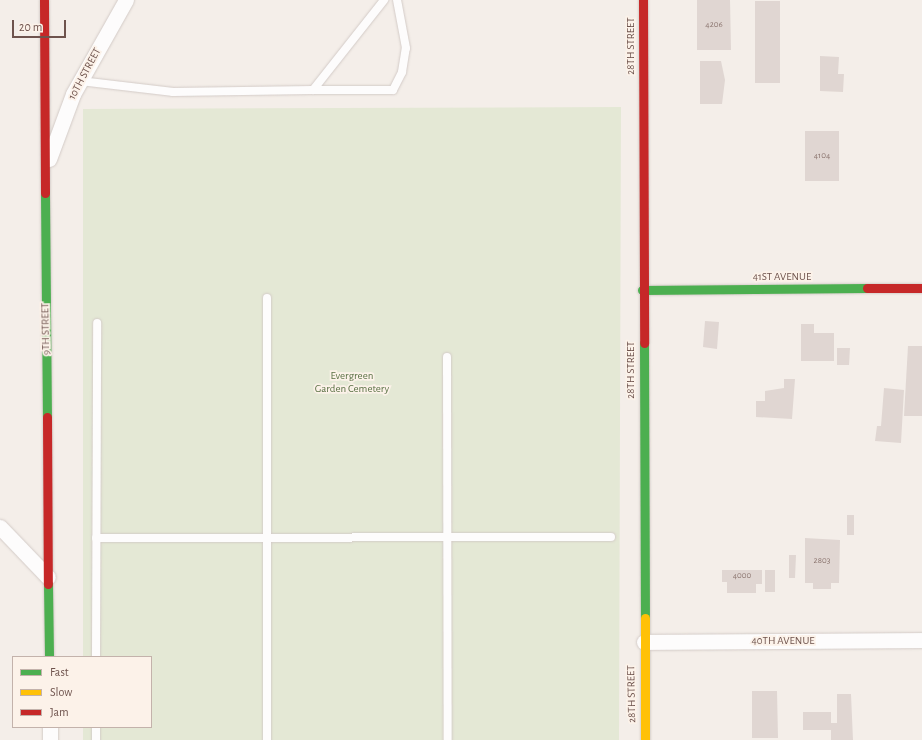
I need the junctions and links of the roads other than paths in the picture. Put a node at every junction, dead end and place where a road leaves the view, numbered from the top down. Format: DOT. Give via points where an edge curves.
graph roads {
  1 [pos="44,0"];
  2 [pos="126,0"];
  3 [pos="384,0"];
  4 [pos="397,0"];
  5 [pos="643,0"];
  6 [pos="80,81"];
  7 [pos="313,90"];
  8 [pos="44,173"];
  9 [pos="922,288"];
  10 [pos="642,290"];
  11 [pos="267,298"];
  12 [pos="96,323"];
  13 [pos="447,357"];
  14 [pos="0,528"];
  15 [pos="447,537"];
  16 [pos="611,537"];
  17 [pos="96,538"];
  18 [pos="267,538"];
  19 [pos="48,577"];
  20 [pos="922,640"];
  21 [pos="644,642"];
  22 [pos="49,656"];
  23 [pos="96,656"];
  24 [pos="50,728"];
  25 [pos="96,728"];
  26 [pos="50,740"];
  27 [pos="96,740"];
  28 [pos="267,740"];
  29 [pos="448,740"];
  30 [pos="645,740"];
  1 -- 8 [label="street, 9TH STREET"];
  2 -- 6 [label="street, 10TH STREET"];
  3 -- 7 [label="lane"];
  4 -- 7 [label="lane" via="406,48 402,72 393,90"];
  5 -- 10 [label="street, 28TH STREET"];
  6 -- 7 [label="lane" via="173,92"];
  6 -- 8 [label="street, 10TH STREET"];
  8 -- 19 [label="street, 9TH STREET"];
  9 -- 10 [label="street, 41ST AVENUE"];
  10 -- 21 [label="street, 28TH STREET"];
  11 -- 18 [label="lane"];
  12 -- 17 [label="lane"];
  13 -- 15 [label="lane"];
  14 -- 19 [label="street"];
  15 -- 16 [label="lane"];
  15 -- 18 [label="lane"];
  15 -- 29 [label="lane"];
  17 -- 18 [label="lane"];
  17 -- 23 [label="lane"];
  18 -- 28 [label="lane"];
  19 -- 22 [label="street, 9TH STREET"];
  20 -- 21 [label="street, 40TH AVENUE"];
  21 -- 30 [label="street, 28TH STREET"];
  24 -- 26 [label="street"];
  25 -- 27 [label="lane"];
}
